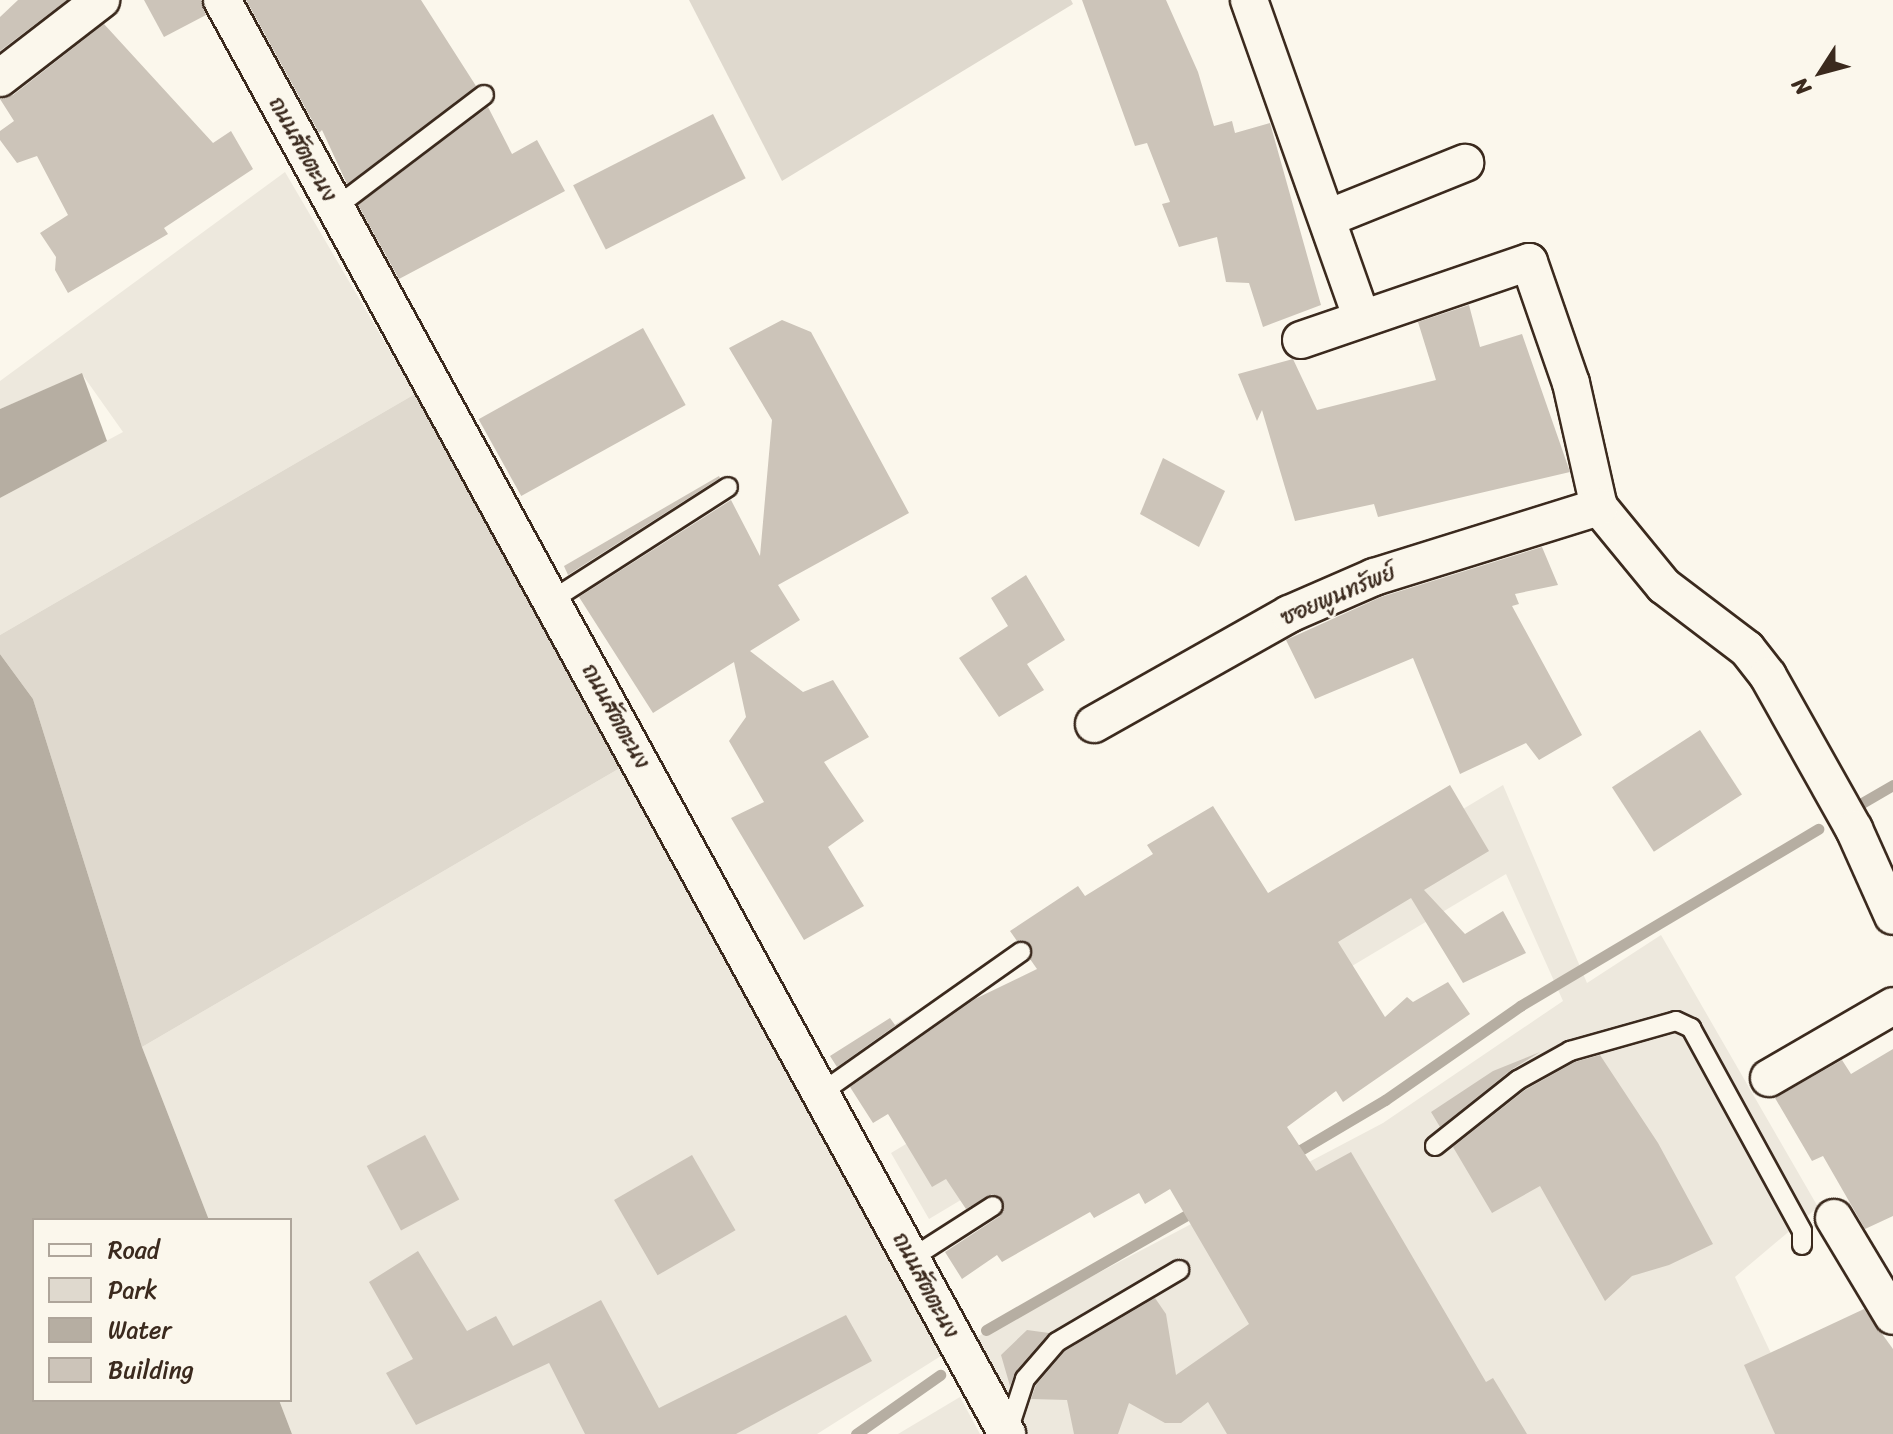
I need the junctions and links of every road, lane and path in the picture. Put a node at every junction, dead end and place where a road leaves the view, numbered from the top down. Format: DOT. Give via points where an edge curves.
graph roads {
  1 [pos="101,0"];
  2 [pos="222,0"];
  3 [pos="1249,0"];
  4 [pos="0,78"];
  5 [pos="484,95"];
  6 [pos="1465,163"];
  7 [pos="335,208"];
  8 [pos="1328,218"];
  9 [pos="1362,319"];
  10 [pos="1301,340"];
  11 [pos="728,487"];
  12 [pos="1599,507"];
  13 [pos="552,600"];
  14 [pos="1094,724"];
  15 [pos="1893,916"];
  16 [pos="1021,952"];
  17 [pos="1893,1006"];
  18 [pos="1769,1078"];
  19 [pos="821,1093"];
  20 [pos="1435,1146"];
  21 [pos="993,1206"];
  22 [pos="1834,1218"];
  23 [pos="1802,1245"];
  24 [pos="912,1258"];
  25 [pos="1179,1270"];
  26 [pos="1893,1316"];
  27 [pos="1007,1434"];
  1 -- 4 [label="street"];
  2 -- 7 [label="street, ถนนสัตตะนง"];
  3 -- 8 [label="street"];
  5 -- 7 [label="lane"];
  6 -- 8 [label="street"];
  7 -- 13 [label="street, ถนนสัตตะนง"];
  8 -- 9 [label="street"];
  9 -- 10 [label="street"];
  9 -- 12 [label="street" via="1529,262 1571,383"];
  11 -- 13 [label="lane"];
  12 -- 14 [label="street, ซอยพูนทรัพย์" via="1374,577 1289,614"];
  12 -- 15 [label="street" via="1664,586 1747,649 1768,676 1854,829"];
  13 -- 19 [label="street, ถนนสัตตะนง"];
  16 -- 19 [label="lane"];
  17 -- 18 [label="street"];
  19 -- 24 [label="street, ถนนสัตตะนง"];
  20 -- 23 [label="lane" via="1518,1080 1570,1051 1676,1021 1691,1028 1802,1231"];
  21 -- 24 [label="lane"];
  22 -- 26 [label="street"];
  24 -- 27 [label="street, ถนนสัตตะนง"];
  25 -- 27 [label="lane" via="1057,1342 1025,1379"];
}
